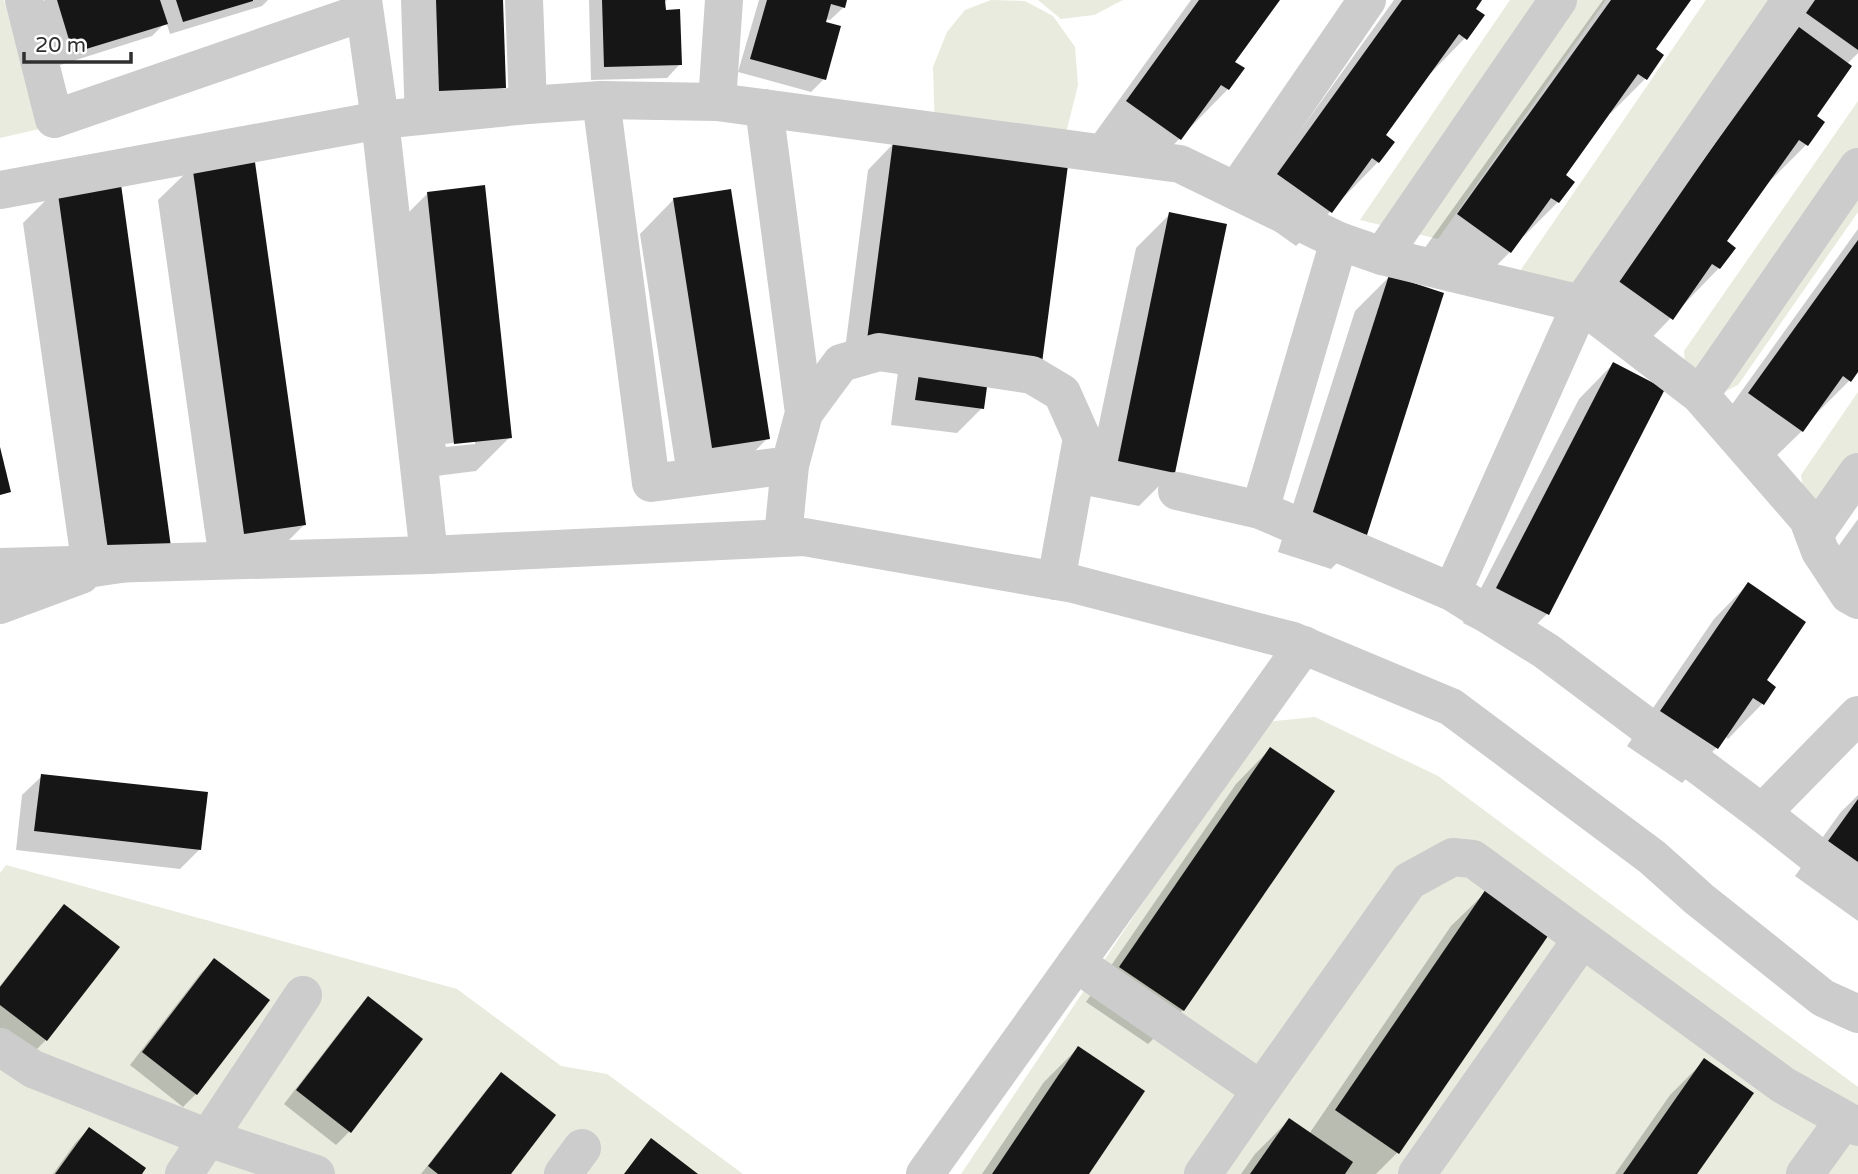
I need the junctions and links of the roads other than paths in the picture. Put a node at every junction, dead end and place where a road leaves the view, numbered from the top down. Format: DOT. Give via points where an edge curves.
graph roads {
  1 [pos="24,0"];
  2 [pos="524,0"];
  3 [pos="724,0"];
  4 [pos="1367,0"];
  5 [pos="1558,0"];
  6 [pos="1791,0"];
  7 [pos="364,6"];
  8 [pos="601,100"];
  9 [pos="717,102"];
  10 [pos="528,105"];
  11 [pos="764,108"];
  12 [pos="380,120"];
  13 [pos="1858,167"];
  14 [pos="0,190"];
  15 [pos="1236,191"];
  16 [pos="1339,241"];
  17 [pos="1382,256"];
  18 [pos="1581,304"];
  19 [pos="1700,395"];
  20 [pos="804,413"];
  21 [pos="790,465"];
  22 [pos="1858,472"];
  23 [pos="1177,491"];
  24 [pos="1261,510"];
  25 [pos="1814,535"];
  26 [pos="783,537"];
  27 [pos="429,555"];
  28 [pos="109,564"];
  29 [pos="0,567"];
  30 [pos="1056,581"];
  31 [pos="1452,592"];
  32 [pos="1858,600"];
  33 [pos="0,604"];
  34 [pos="1304,645"];
  35 [pos="1858,715"];
  36 [pos="1762,813"];
  37 [pos="1858,889"];
  38 [pos="1581,939"];
  39 [pos="1076,963"];
  40 [pos="303,995"];
  41 [pos="1858,1014"];
  42 [pos="0,1046"];
  43 [pos="1261,1090"];
  44 [pos="1851,1123"];
  45 [pos="208,1138"];
  46 [pos="184,1174"];
  47 [pos="316,1174"];
  48 [pos="925,1174"];
  49 [pos="1203,1174"];
  50 [pos="1417,1174"];
  51 [pos="1805,1174"];
  1 -- 7 [label="street" via="54,119"];
  2 -- 10 [label="street"];
  3 -- 9 [label="street"];
  4 -- 15 [label="street"];
  5 -- 17 [label="street"];
  6 -- 18 [label="street"];
  7 -- 12 [label="street"];
  8 -- 9 [label="street"];
  8 -- 10 [label="street"];
  8 -- 21 [label="street" via="651,483"];
  9 -- 11 [label="street"];
  10 -- 12 [label="street"];
  11 -- 15 [label="street" via="1180,164"];
  11 -- 20 [label="street"];
  12 -- 14 [label="street"];
  12 -- 27 [label="street"];
  13 -- 19 [label="street"];
  15 -- 16 [label="street"];
  16 -- 17 [label="street"];
  16 -- 24 [label="street"];
  17 -- 18 [label="street"];
  18 -- 19 [label="street"];
  18 -- 31 [label="street"];
  19 -- 25 [label="street" via="1808,519"];
  20 -- 21 [label="street"];
  20 -- 30 [label="street" via="841,363 878,352 1032,375 1062,393 1082,438"];
  21 -- 26 [label="street"];
  22 -- 25 [label="street"];
  23 -- 24 [label="street"];
  24 -- 31 [label="street"];
  25 -- 32 [label="street" via="1849,595"];
  26 -- 27 [label="street"];
  26 -- 30 [label="street"];
  27 -- 28 [label="street"];
  28 -- 29 [label="street"];
  28 -- 33 [label="street"];
  30 -- 34 [label="street"];
  31 -- 36 [label="street" via="1546,651"];
  34 -- 39 [label="street"];
  34 -- 41 [label="street" via="1451,707 1652,857 1824,998"];
  35 -- 36 [label="street"];
  36 -- 37 [label="street"];
  38 -- 43 [label="street" via="1473,859 1453,857 1409,881"];
  38 -- 44 [label="street" via="1783,1085"];
  38 -- 50 [label="street"];
  39 -- 43 [label="street"];
  39 -- 48 [label="street"];
  40 -- 45 [label="street"];
  42 -- 45 [label="street" via="33,1069"];
  43 -- 49 [label="street"];
  44 -- 51 [label="street"];
  45 -- 46 [label="street"];
  45 -- 47 [label="street"];
}
